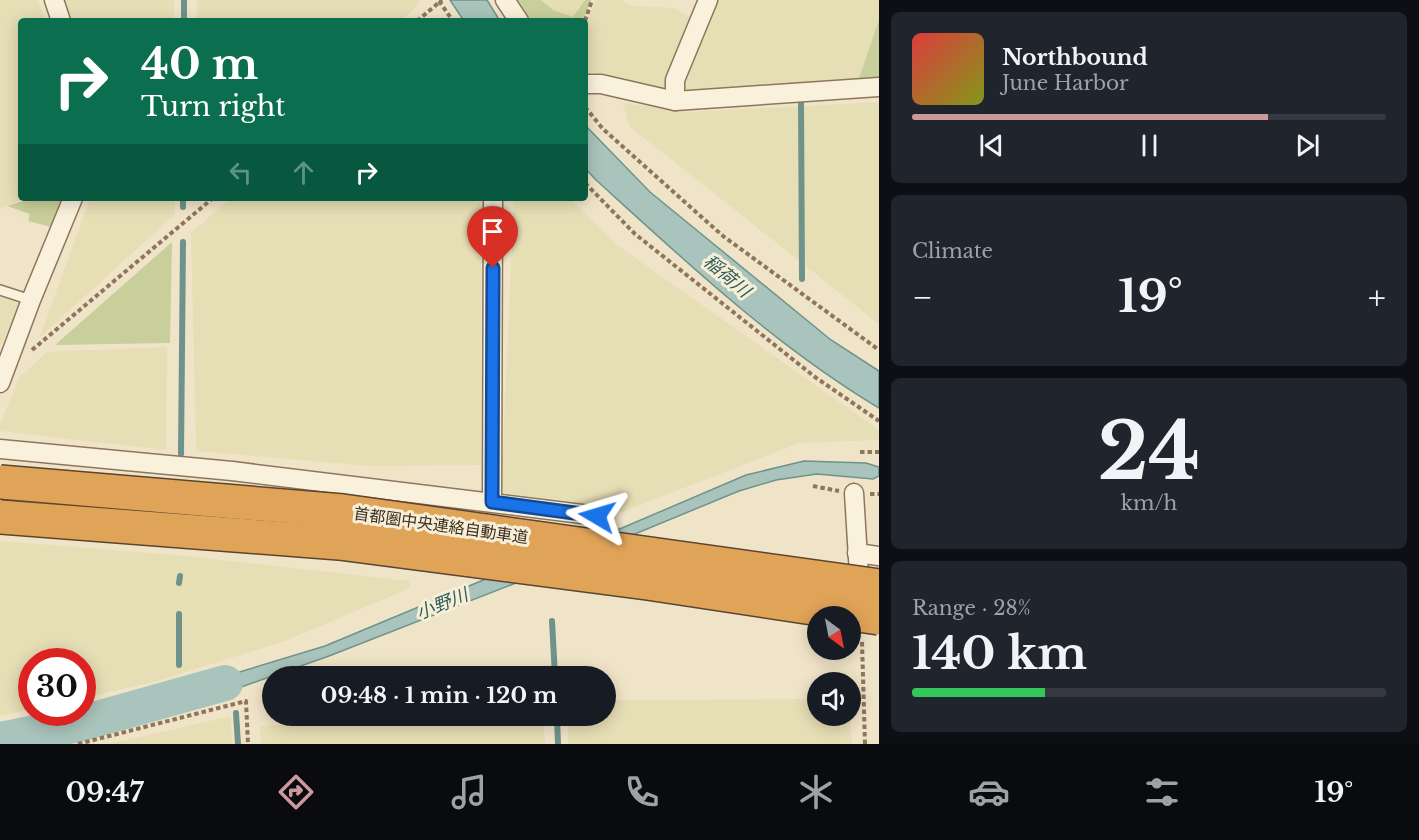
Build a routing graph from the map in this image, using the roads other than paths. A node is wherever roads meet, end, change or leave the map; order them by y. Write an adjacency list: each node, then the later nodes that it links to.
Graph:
1 (54, 0): 4 (street)
2 (505, 0): 5 (street)
3 (708, 0): 8 (street)
4 (60, 18)
5 (517, 18)
6 (588, 84): 8 (street)
7 (879, 87): 8 (street)
8 (675, 101)
9 (72, 201): 12 (street)
10 (493, 201): 17 (street)
11 (0, 290): 12 (lane)
12 (31, 300): 13 (street)
13 (2, 379)
14 (0, 449): 17 (street)
15 (0, 482): 22 (highway, 首都圏中央連絡自動車道, bridge)
16 (854, 493): 20 (street)
17 (492, 502): 18 (street)
18 (597, 516)
19 (0, 517): 22 (highway, 首都圏中央連絡自動車道, bridge)
20 (857, 553): 21 (street); 22 (street)
21 (879, 556)
22 (873, 603)

